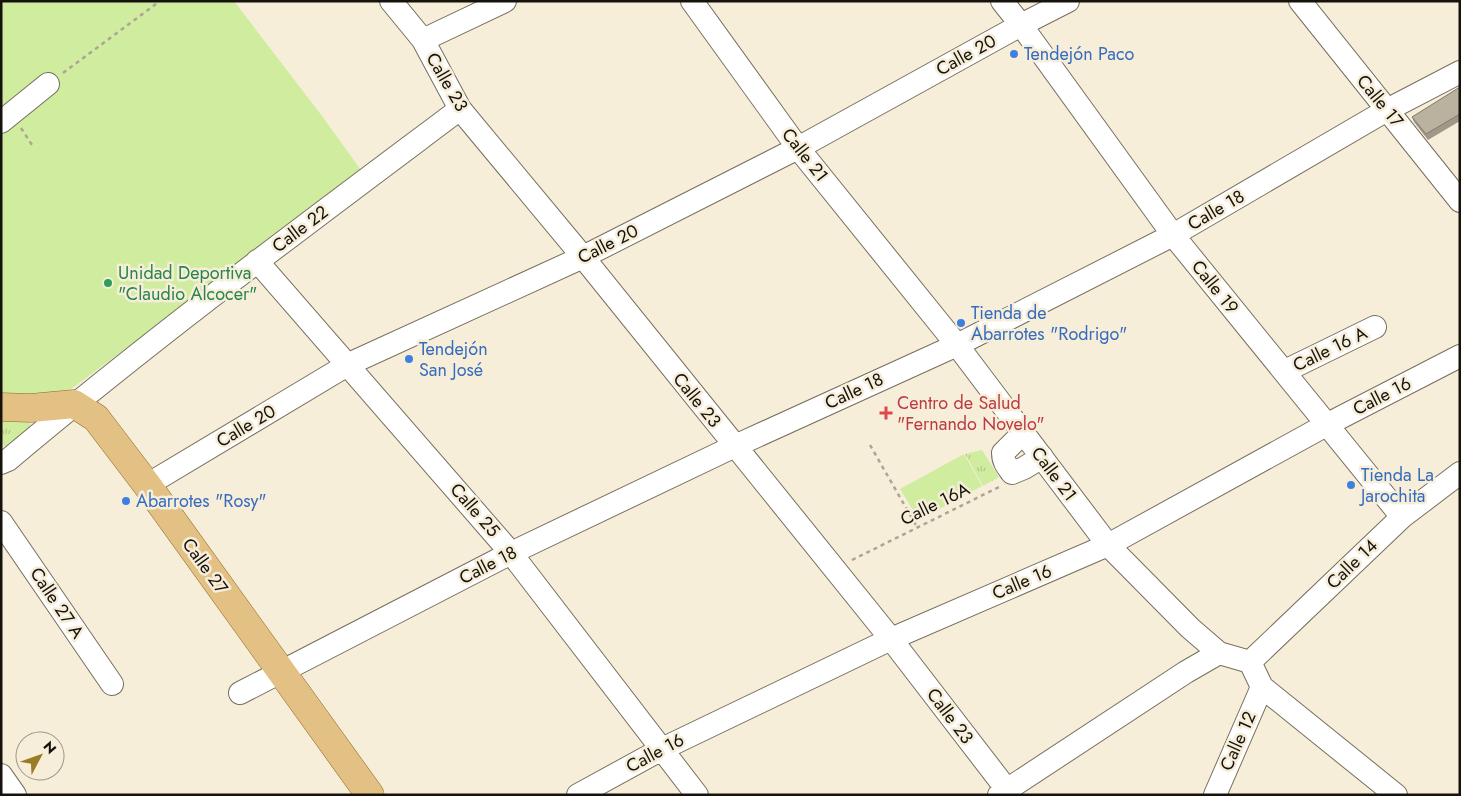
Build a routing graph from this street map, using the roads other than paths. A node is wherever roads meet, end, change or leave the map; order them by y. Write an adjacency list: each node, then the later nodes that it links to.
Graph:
1 (391, 1): 8 (street, Calle 23)
2 (505, 1): 8 (street)
3 (692, 1): 14 (street, Calle 21)
4 (1002, 1): 7 (street, Calle 19)
5 (1068, 1): 7 (street, Calle 20)
6 (1300, 1): 12 (street, Calle 17)
7 (1021, 25): 14 (street, Calle 20); 16 (street, Calle 19)
8 (423, 40): 11 (street, Calle 23)
9 (1460, 72): 12 (street, Calle 18)
10 (48, 84): 13 (street)
11 (460, 109): 17 (street, Calle 23); 18 (street, Calle 22)
12 (1387, 110): 15 (street, Calle 17); 16 (street, Calle 18)
13 (7, 118)
14 (798, 148): 17 (street, Calle 20); 20 (street, Calle 21)
15 (1460, 200)
16 (1173, 235): 20 (street, Calle 18); 23 (street, Calle 19)
17 (583, 257): 22 (street, Calle 20); 28 (street, Calle 23)
18 (257, 261): 22 (street, Calle 25); 24 (street, Calle 22)
19 (1376, 327): 23 (street, Calle 16 A)
20 (957, 344): 27 (street, Calle 21); 28 (street, Calle 18)
21 (1460, 356): 26 (street, Calle 16)
22 (349, 364): 32 (street, Calle 20); 36 (street, Calle 25)
23 (1285, 371): 26 (street, Calle 19)
24 (74, 404): 25 (main road); 30 (street, Calle 22); 32 (main road, Calle 27)
25 (1, 407)
26 (1328, 424): 33 (street, Calle 19); 35 (street, Calle 16)
27 (1023, 433): 29 (street, Calle 21); 29 (street)
28 (735, 446): 36 (street, Calle 18); 37 (street, Calle 23)
29 (1042, 457): 35 (street, Calle 21)
30 (4, 458)
31 (1460, 474): 33 (street, Calle 14)
32 (147, 485): 40 (main road, Calle 27)
33 (1402, 516): 39 (street, Calle 14)
34 (1, 522): 41 (street, Calle 27 A)
35 (1108, 545): 37 (street, Calle 16); 38 (street, Calle 21)
36 (511, 553): 40 (street, Calle 18); 44 (street, Calle 25)
37 (891, 639): 44 (street, Calle 16); 46 (street, Calle 23)
38 (1219, 653): 39 (street, Calle 21); 46 (street)
39 (1250, 662): 42 (street)
40 (282, 672): 43 (street, Calle 18); 48 (main road, Calle 27)
41 (112, 684)
42 (1262, 687): 51 (street, Calle 12); 52 (street)
43 (240, 693)
44 (662, 749): 49 (street, Calle 16); 50 (street, Calle 25)
45 (1, 775): 47 (street)
46 (1005, 793)
47 (15, 795)
48 (370, 795)
49 (578, 795)
50 (697, 795)
51 (1215, 795)
52 (1396, 795)

